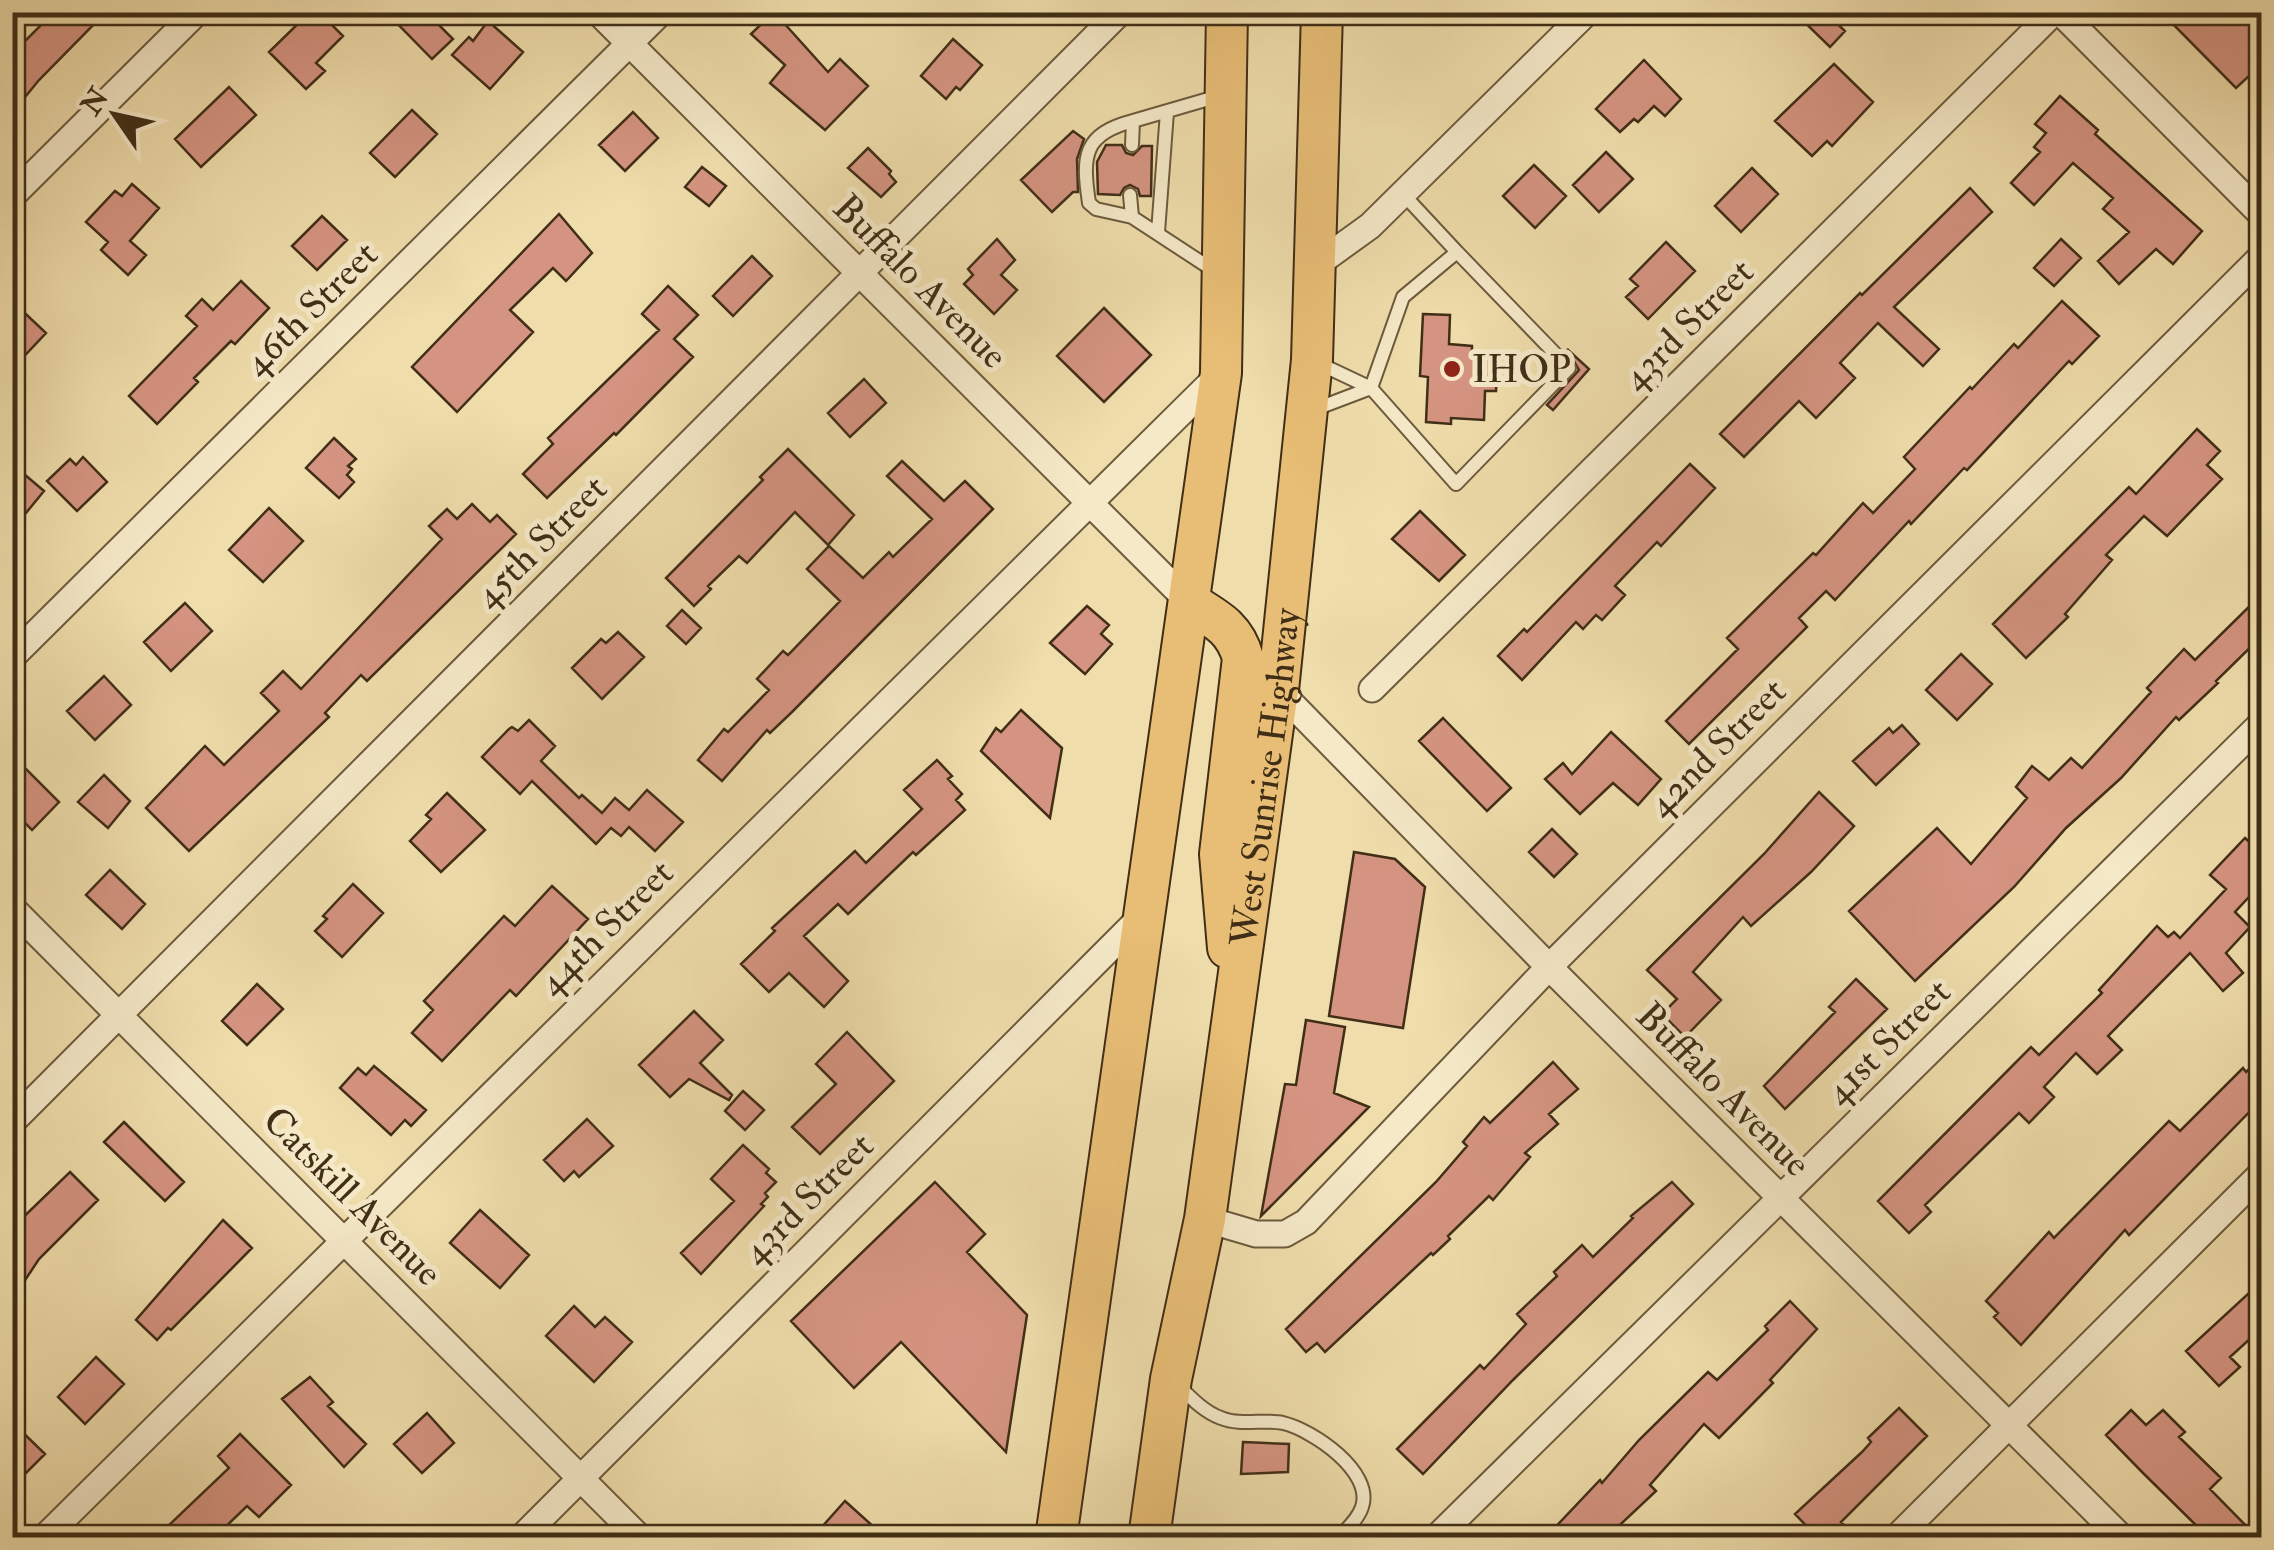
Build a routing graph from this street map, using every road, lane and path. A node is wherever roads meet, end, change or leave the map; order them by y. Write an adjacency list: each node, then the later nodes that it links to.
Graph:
1 (197, 12): 16 (street)
2 (598, 12): 9 (street, Buffalo Avenue)
3 (661, 12): 9 (street, 46th Street)
4 (1120, 12): 23 (street, 45th Street)
5 (1227, 12): 10 (highway)
6 (1322, 12): 22 (highway, West Sunrise Highway)
7 (1588, 12): 14 (street)
8 (2057, 12): 17 (street); 32 (street, 43rd Street)
9 (630, 44): 23 (street, Buffalo Avenue); 31 (street, 46th Street)
10 (1226, 94): 11 (lane); 24 (highway)
11 (1166, 112): 12 (lane); 19 (lane)
12 (1133, 121): 13 (lane); 18 (lane)
13 (1132, 146)
14 (1403, 194): 20 (lane); 22 (street)
15 (1130, 195): 18 (lane)
16 (12, 196)
17 (2262, 215)
18 (1132, 218): 19 (lane)
19 (1158, 232): 24 (lane)
20 (1457, 252): 27 (lane); 27 (lane)
21 (2262, 256): 37 (street, 42nd Street)
22 (1316, 266): 25 (highway, West Sunrise Highway)
23 (860, 274): 29 (street, Buffalo Avenue); 38 (street, 45th Street)
24 (1223, 276): 26 (highway)
25 (1312, 360): 27 (lane); 28 (highway, West Sunrise Highway)
26 (1221, 373): 29 (street, 44th Street); 30 (highway)
27 (1371, 388): 28 (lane)
28 (1306, 412): 33 (highway, West Sunrise Highway)
29 (1089, 502): 30 (street, Buffalo Avenue); 44 (street, 44th Street)
30 (1190, 602): 36 (highway); 39 (highway)
31 (12, 657)
32 (1372, 689)
33 (1278, 690): 37 (street, Buffalo Avenue); 39 (highway, West Sunrise Highway)
34 (2262, 723): 42 (street, 41st Street)
35 (12, 908): 38 (street, Catskill Avenue)
36 (1146, 911): 47 (street, 43rd Street); 48 (highway)
37 (1548, 967): 42 (street, Buffalo Avenue); 43 (street, 42nd Street)
38 (119, 1015): 40 (street, 45th Street); 44 (street, Catskill Avenue)
39 (1234, 1021): 43 (highway, West Sunrise Highway)
40 (12, 1122)
41 (2262, 1173): 46 (street)
42 (1780, 1199): 46 (street, Buffalo Avenue); 54 (street, 41st Street)
43 (1205, 1219): 45 (highway, West Sunrise Highway)
44 (343, 1240): 47 (street, Catskill Avenue); 49 (street, 44th Street)
45 (1171, 1379): 52 (highway, West Sunrise Highway); 53 (lane)
46 (2008, 1423): 55 (street); 56 (street, Buffalo Avenue)
47 (580, 1478): 50 (street, 43rd Street); 51 (street, Catskill Avenue)
48 (1060, 1526)
49 (44, 1538)
50 (521, 1538)
51 (640, 1538)
52 (1149, 1538)
53 (1338, 1538)
54 (1436, 1538)
55 (1896, 1538)
56 (2122, 1538)

